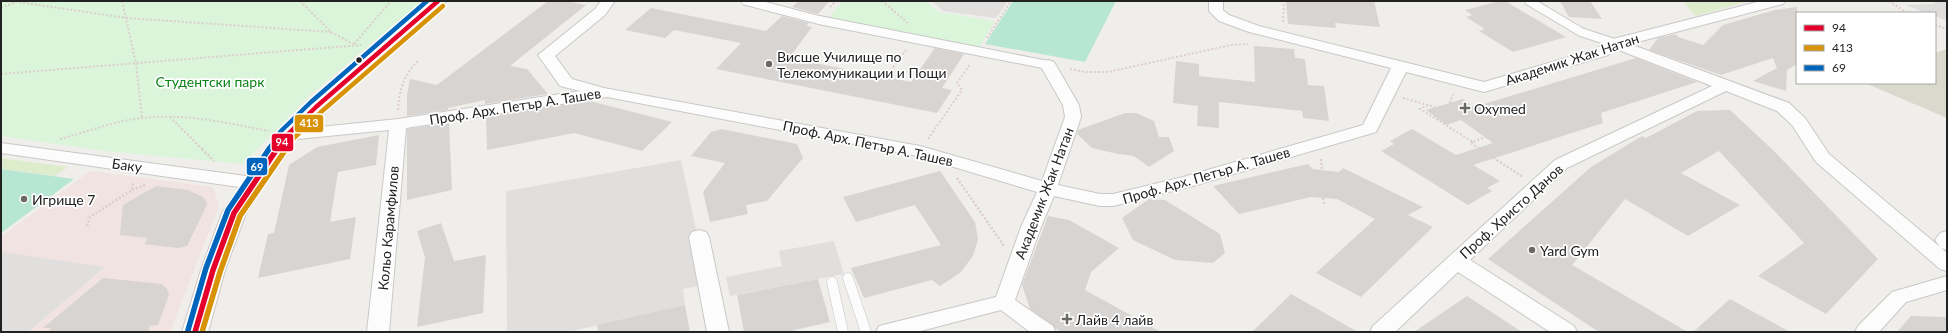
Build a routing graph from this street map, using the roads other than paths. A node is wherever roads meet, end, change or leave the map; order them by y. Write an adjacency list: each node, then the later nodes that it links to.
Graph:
1 (438, 1): 13 (street)
2 (608, 1): 11 (street)
3 (746, 1): 8 (lane)
4 (1216, 1): 9 (street, Академик Жак Натан)
5 (1529, 1): 7 (lane)
6 (1778, 1): 7 (street, Академик Жак Натан)
7 (1614, 43): 9 (street, Академик Жак Натан); 10 (street)
8 (1048, 65): 16 (street, Академик Жак Натан)
9 (1402, 65): 16 (street, Проф. Арх. Петър А. Ташев)
10 (1724, 86): 20 (street, Проф. Христо Данов); 21 (street)
11 (607, 92): 12 (street, Проф. Арх. Петър А. Ташев); 16 (street, Проф. Арх. Петър А. Ташев)
12 (398, 124): 13 (street, Проф. Арх. Петър А. Ташев); 27 (street, Кольо Карамфилов)
13 (287, 135): 15 (street)
14 (1, 148): 15 (street, Баку)
15 (252, 183): 26 (street)
16 (1048, 189): 25 (street, Академик Жак Натан)
17 (699, 237): 28 (street)
18 (1947, 238): 19 (street)
19 (1947, 243)
20 (1456, 261): 33 (street, Проф. Христо Данов); 34 (street)
21 (1947, 264)
22 (848, 278): 30 (lane)
23 (832, 282): 29 (lane)
24 (1947, 283): 35 (street)
25 (1004, 302): 31 (street); 32 (street)
26 (195, 332)
27 (378, 332)
28 (718, 332)
29 (843, 332)
30 (866, 332)
31 (887, 332)
32 (1046, 332)
33 (1381, 332)
34 (1566, 332)
35 (1866, 332)

